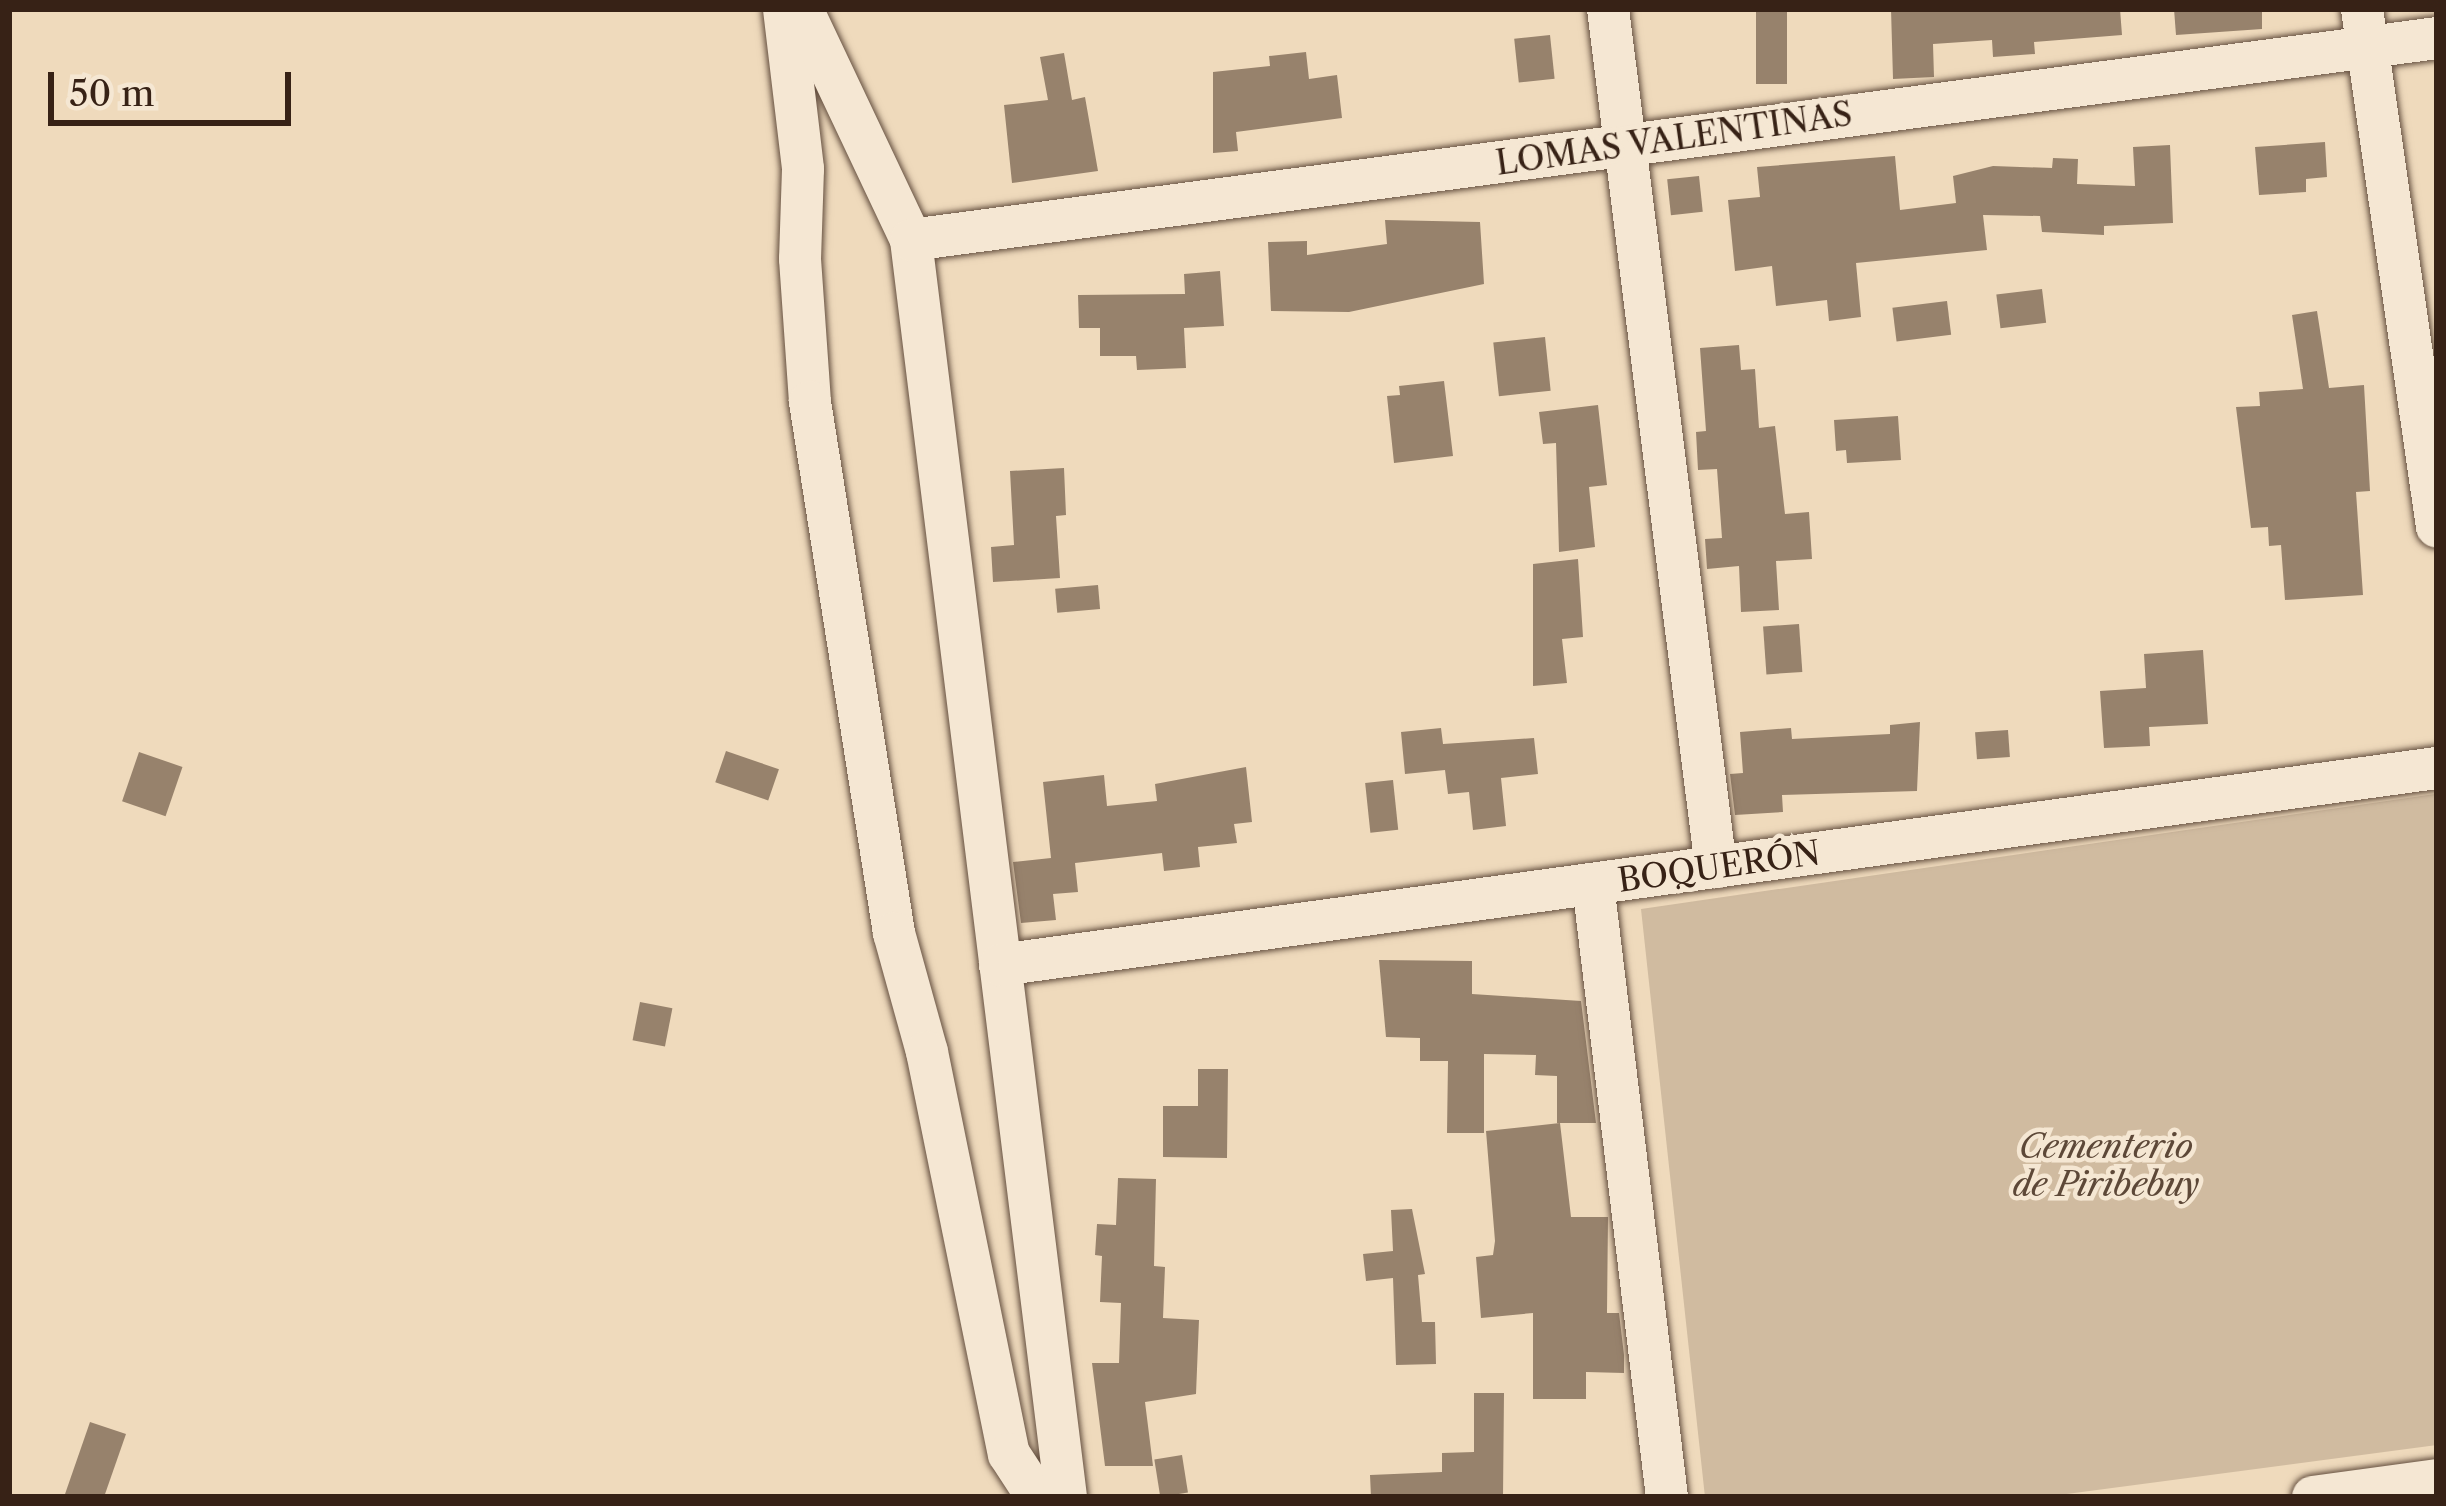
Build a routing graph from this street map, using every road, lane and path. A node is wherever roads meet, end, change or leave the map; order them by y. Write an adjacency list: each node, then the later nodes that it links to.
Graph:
1 (784, 9): 14 (street)
2 (802, 9): 7 (street)
3 (1608, 9): 6 (street)
4 (2365, 28): 5 (street, LOMAS VALENTINAS); 6 (street, LOMAS VALENTINAS); 8 (street)
5 (2437, 38)
6 (1624, 146): 7 (street, LOMAS VALENTINAS); 10 (street)
7 (911, 240): 12 (street)
8 (2437, 527)
9 (2437, 768): 10 (street, BOQUERÓN)
10 (1716, 867): 11 (street, BOQUERÓN)
11 (1593, 884): 12 (street, BOQUERÓN); 16 (street)
12 (1000, 965): 15 (street)
13 (2437, 1480): 17 (street)
14 (1037, 1497)
15 (1066, 1497)
16 (1667, 1497)
17 (2313, 1497)

